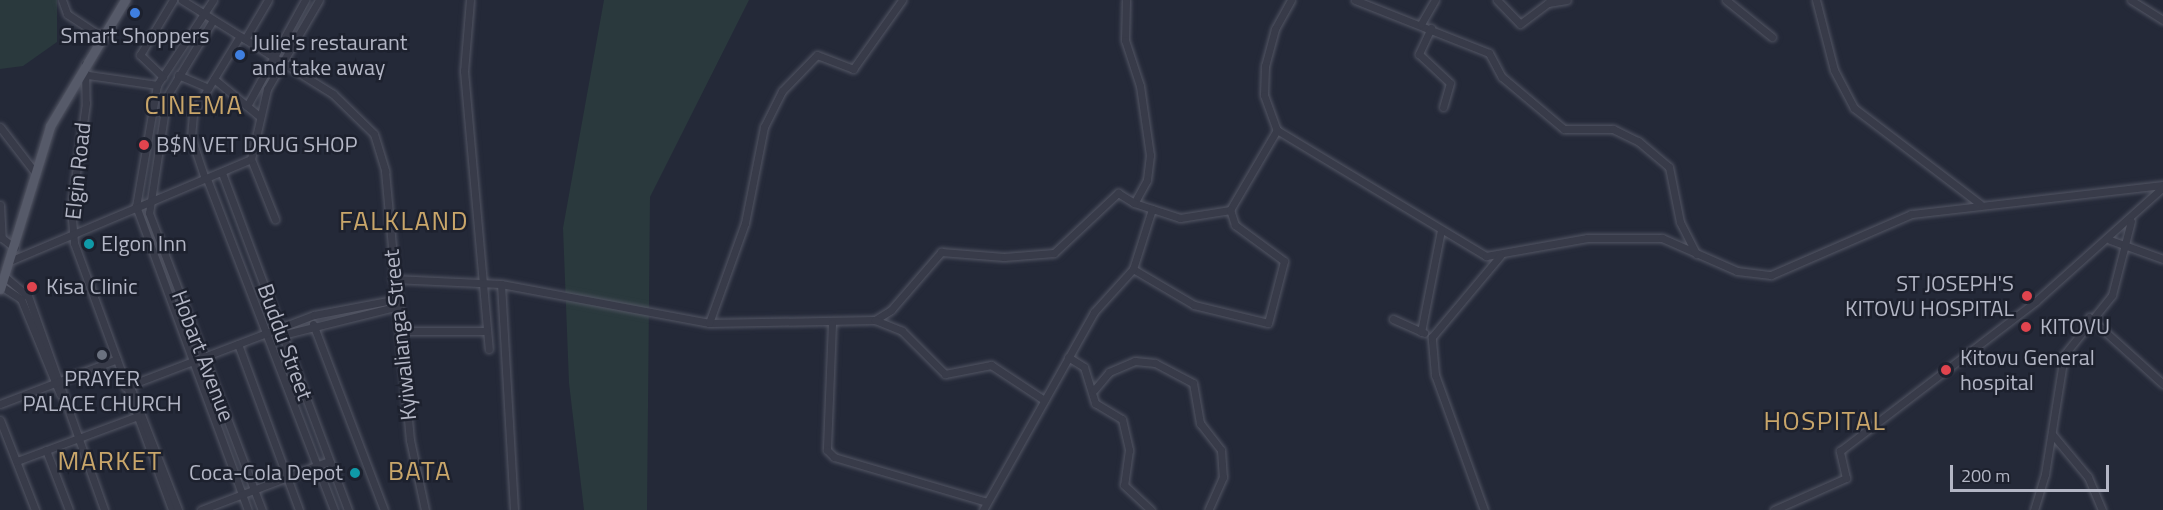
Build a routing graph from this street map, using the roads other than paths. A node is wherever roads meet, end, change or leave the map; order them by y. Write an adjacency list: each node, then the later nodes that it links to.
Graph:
1 (62, 0): 25 (street)
2 (125, 0): 25 (main road)
3 (172, 0): 33 (street)
4 (182, 0): 20 (street, Kyiwalianga Street)
5 (213, 0): 20 (street)
6 (268, 0): 26 (street)
7 (305, 0): 28 (street)
8 (319, 0): 29 (street)
9 (470, 0): 69 (street)
10 (902, 0): 76 (street)
11 (1126, 0): 49 (street)
12 (1291, 0): 42 (street)
13 (1355, 0): 23 (street)
14 (1435, 0): 23 (street)
15 (1497, 0): 16 (street)
16 (1567, 0)
17 (1726, 0): 27 (street)
18 (1816, 0): 50 (street)
19 (2130, 0): 22 (street)
20 (204, 14): 21 (street, Kyiwalianga Street); 33 (street)
21 (213, 20): 26 (street, Kyiwalianga Street); 32 (street)
22 (2163, 20)
23 (1421, 24): 24 (street)
24 (1431, 28): 39 (street); 62 (street)
25 (102, 37): 30 (main road)
26 (243, 37): 28 (street, Kyiwalianga Street); 34 (street)
27 (1772, 37)
28 (271, 55): 29 (street, Kyiwalianga Street); 38 (street)
29 (281, 61): 40 (street); 68 (street, Kyiwalianga Street)
30 (86, 64): 31 (street, Elgin Road); 44 (main road)
31 (88, 75): 36 (street); 58 (street, Elgin Road)
32 (178, 75): 35 (street); 37 (street)
33 (163, 77): 36 (street)
34 (214, 79): 35 (street); 38 (street)
35 (208, 88): 46 (street)
36 (156, 89): 37 (street); 52 (street)
37 (166, 96): 48 (street)
38 (247, 106): 40 (street)
39 (1443, 107)
40 (260, 116): 43 (street)
41 (0, 127): 44 (street)
42 (1277, 130): 54 (street); 57 (street)
43 (251, 159): 45 (street); 55 (street)
44 (34, 171): 61 (main road)
45 (222, 173): 46 (street); 79 (street, Buddu Street)
46 (206, 179): 48 (street); 81 (street)
47 (2163, 186): 50 (street); 56 (street)
48 (148, 202): 52 (street); 87 (street, Hobart Avenue)
49 (1134, 203): 53 (street); 75 (street)
50 (1980, 204): 62 (street)
51 (0, 205): 61 (street)
52 (136, 206): 58 (street); 90 (street, Hobart Avenue)
53 (1152, 209): 54 (street); 66 (street)
54 (1230, 210): 66 (street)
55 (274, 219)
56 (2131, 219): 59 (street); 60 (street)
57 (1441, 230): 63 (street); 83 (street)
58 (72, 233): 65 (street); 89 (street, Elgin Road)
59 (2110, 240): 60 (street); 128 (street)
60 (2125, 246): 64 (street); 73 (street)
61 (15, 249): 65 (main road)
62 (1696, 254): 63 (street)
63 (1500, 256): 84 (street)
64 (2163, 259)
65 (12, 260): 67 (main road)
66 (1133, 269): 88 (street)
67 (5, 277): 71 (main road); 91 (street)
68 (393, 279): 69 (street); 72 (street, Kyiwalianga Street)
69 (481, 282): 70 (street); 80 (street)
70 (501, 284): 76 (street); 123 (street)
71 (1, 288): 91 (street)
72 (399, 302): 78 (street); 79 (street); 82 (street, Kyiwalianga Street)
73 (2089, 317): 92 (street); 99 (street)
74 (1393, 319): 83 (street)
75 (875, 320): 77 (street); 95 (street)
76 (709, 323): 77 (street)
77 (832, 323): 109 (street)
78 (313, 324): 79 (street); 121 (street)
79 (281, 331): 81 (street); 104 (street, Buddu Street)
80 (486, 331): 82 (street); 86 (street)
81 (267, 332): 85 (street); 105 (street)
82 (401, 332): 122 (street, Kyiwalianga Street)
83 (1421, 332): 84 (street)
84 (1432, 337): 127 (street)
85 (238, 344): 87 (street); 106 (street)
86 (489, 350)
87 (203, 357): 90 (street); 107 (street, Hobart Avenue)
88 (1068, 357): 94 (street); 95 (street)
89 (117, 359): 91 (street); 93 (street, Elgin Road)
90 (193, 360): 93 (street); 108 (street, Hobart Avenue)
91 (55, 383): 96 (street); 100 (street)
92 (2163, 384)
93 (128, 386): 97 (street, Elgin Road); 114 (street, Elgin Road)
94 (1094, 390): 125 (street); 126 (street)
95 (1044, 400): 109 (street)
96 (0, 404)
97 (138, 416): 100 (street); 113 (street, Elgin Road)
98 (0, 420): 101 (street)
99 (2052, 434): 129 (street); 130 (street)
100 (78, 439): 102 (street); 112 (street)
101 (4, 440): 103 (street)
102 (46, 450): 103 (street); 111 (street)
103 (17, 461): 110 (street)
104 (329, 461): 105 (street); 120 (street, Buddu Street)
105 (316, 466): 106 (street); 119 (street)
106 (287, 477): 107 (street); 118 (street)
107 (254, 489): 108 (street); 117 (street, Hobart Avenue)
108 (242, 494): 115 (street); 116 (street, Hobart Avenue)
109 (987, 502): 124 (street)
110 (34, 510)
111 (69, 510)
112 (104, 510)
113 (172, 510)
114 (178, 510)
115 (201, 510)
116 (248, 510)
117 (262, 510)
118 (299, 510)
119 (334, 510)
120 (348, 510)
121 (384, 510)
122 (425, 510)
123 (514, 510)
124 (983, 510)
125 (1151, 510)
126 (1208, 510)
127 (1484, 510)
128 (1774, 510)
129 (2034, 510)
130 (2102, 510)

